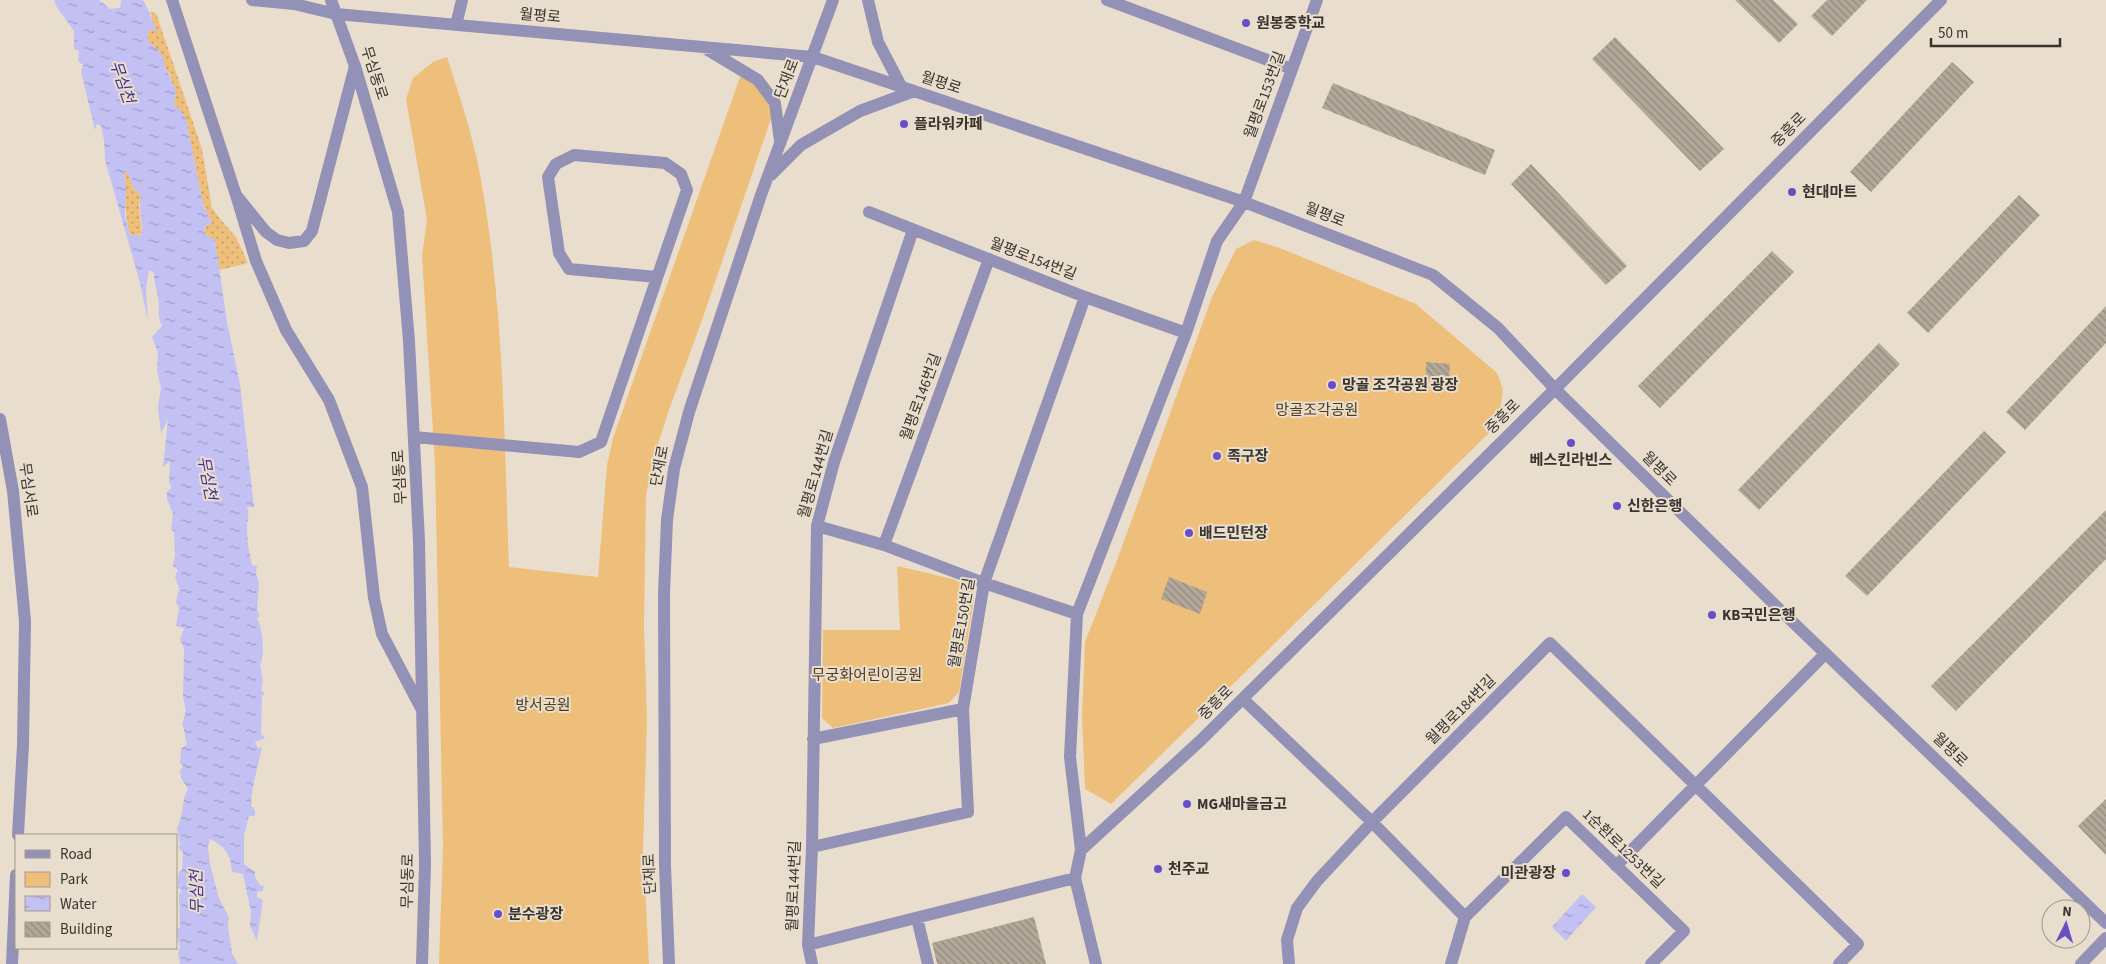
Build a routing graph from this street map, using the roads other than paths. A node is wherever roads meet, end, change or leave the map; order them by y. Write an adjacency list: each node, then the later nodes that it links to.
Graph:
1 (172, 0): 20 (street)
2 (252, 0): 10 (street, 월평로)
3 (331, 0): 10 (street, 무심동로)
4 (462, 0): 11 (street)
5 (833, 0): 13 (street, 단재로)
6 (868, 0): 16 (street)
7 (1107, 0): 15 (street)
8 (1317, 0): 15 (street, 월평로153번길)
9 (1941, 0): 28 (street, 중흥로)
10 (336, 14): 11 (street, 월평로); 14 (street, 무심동로)
11 (456, 25): 12 (street, 월평로)
12 (704, 47): 13 (street, 월평로); 18 (street)
13 (813, 57): 16 (street, 월평로); 18 (street, 단재로)
14 (355, 66): 20 (street); 30 (street, 무심동로)
15 (1292, 69): 21 (street, 월평로153번길)
16 (901, 86): 17 (street, 월평로)
17 (914, 91): 19 (street); 21 (street, 월평로)
18 (780, 144): 19 (street, 단재로)
19 (768, 178): 55 (street, 단재로)
20 (236, 195): 38 (street)
21 (1244, 202): 27 (street, 월평로153번길); 28 (street, 월평로)
22 (869, 212): 23 (street, 월평로154번길)
23 (913, 230): 24 (street, 월평로154번길); 31 (street, 월평로144번길)
24 (989, 259): 26 (street, 월평로154번길); 32 (street, 월평로146번길)
25 (657, 277): 25 (street); 30 (street)
26 (1085, 297): 27 (street, 월평로154번길); 33 (street, 월평로150번길)
27 (1186, 333): 34 (street, 월평로153번길)
28 (1555, 389): 35 (street, 월평로); 36 (street, 중흥로)
29 (0, 419): 42 (street, 무심서로)
30 (414, 437): 38 (street, 무심동로)
31 (817, 526): 32 (street); 39 (street, 월평로144번길)
32 (884, 545): 33 (street)
33 (984, 584): 34 (street); 37 (street, 월평로150번길)
34 (1077, 614): 44 (street, 월평로153번길)
35 (1825, 654): 40 (street); 50 (street, 월평로)
36 (1243, 699): 41 (street); 44 (street, 중흥로)
37 (963, 709): 39 (street); 43 (street, 월평로150번길)
38 (423, 712): 54 (street, 무심동로)
39 (813, 739): 43 (street, 월평로144번길)
40 (1695, 785): 41 (street, 월평로184번길); 45 (street); 62 (street, 월평로184번길)
41 (1372, 822): 48 (street); 59 (street, 월평로184번길)
42 (18, 834)
43 (812, 847): 52 (street, 월평로144번길)
44 (1081, 850): 46 (street, 월평로153번길)
45 (1616, 866): 48 (street, 1순환로1253번길); 61 (street, 1순환로1253번길)
46 (1075, 878): 49 (street); 58 (street)
47 (15, 897): 53 (street)
48 (1465, 917): 60 (street, 1순환로1253번길)
49 (917, 918): 52 (street); 57 (street)
50 (2106, 923)
51 (2106, 938): 63 (street)
52 (808, 945): 56 (street, 월평로144번길)
53 (12, 964)
54 (422, 964)
55 (670, 964)
56 (812, 964)
57 (928, 964)
58 (1096, 964)
59 (1289, 964)
60 (1451, 964)
61 (1651, 964)
62 (1839, 964)
63 (2081, 964)

